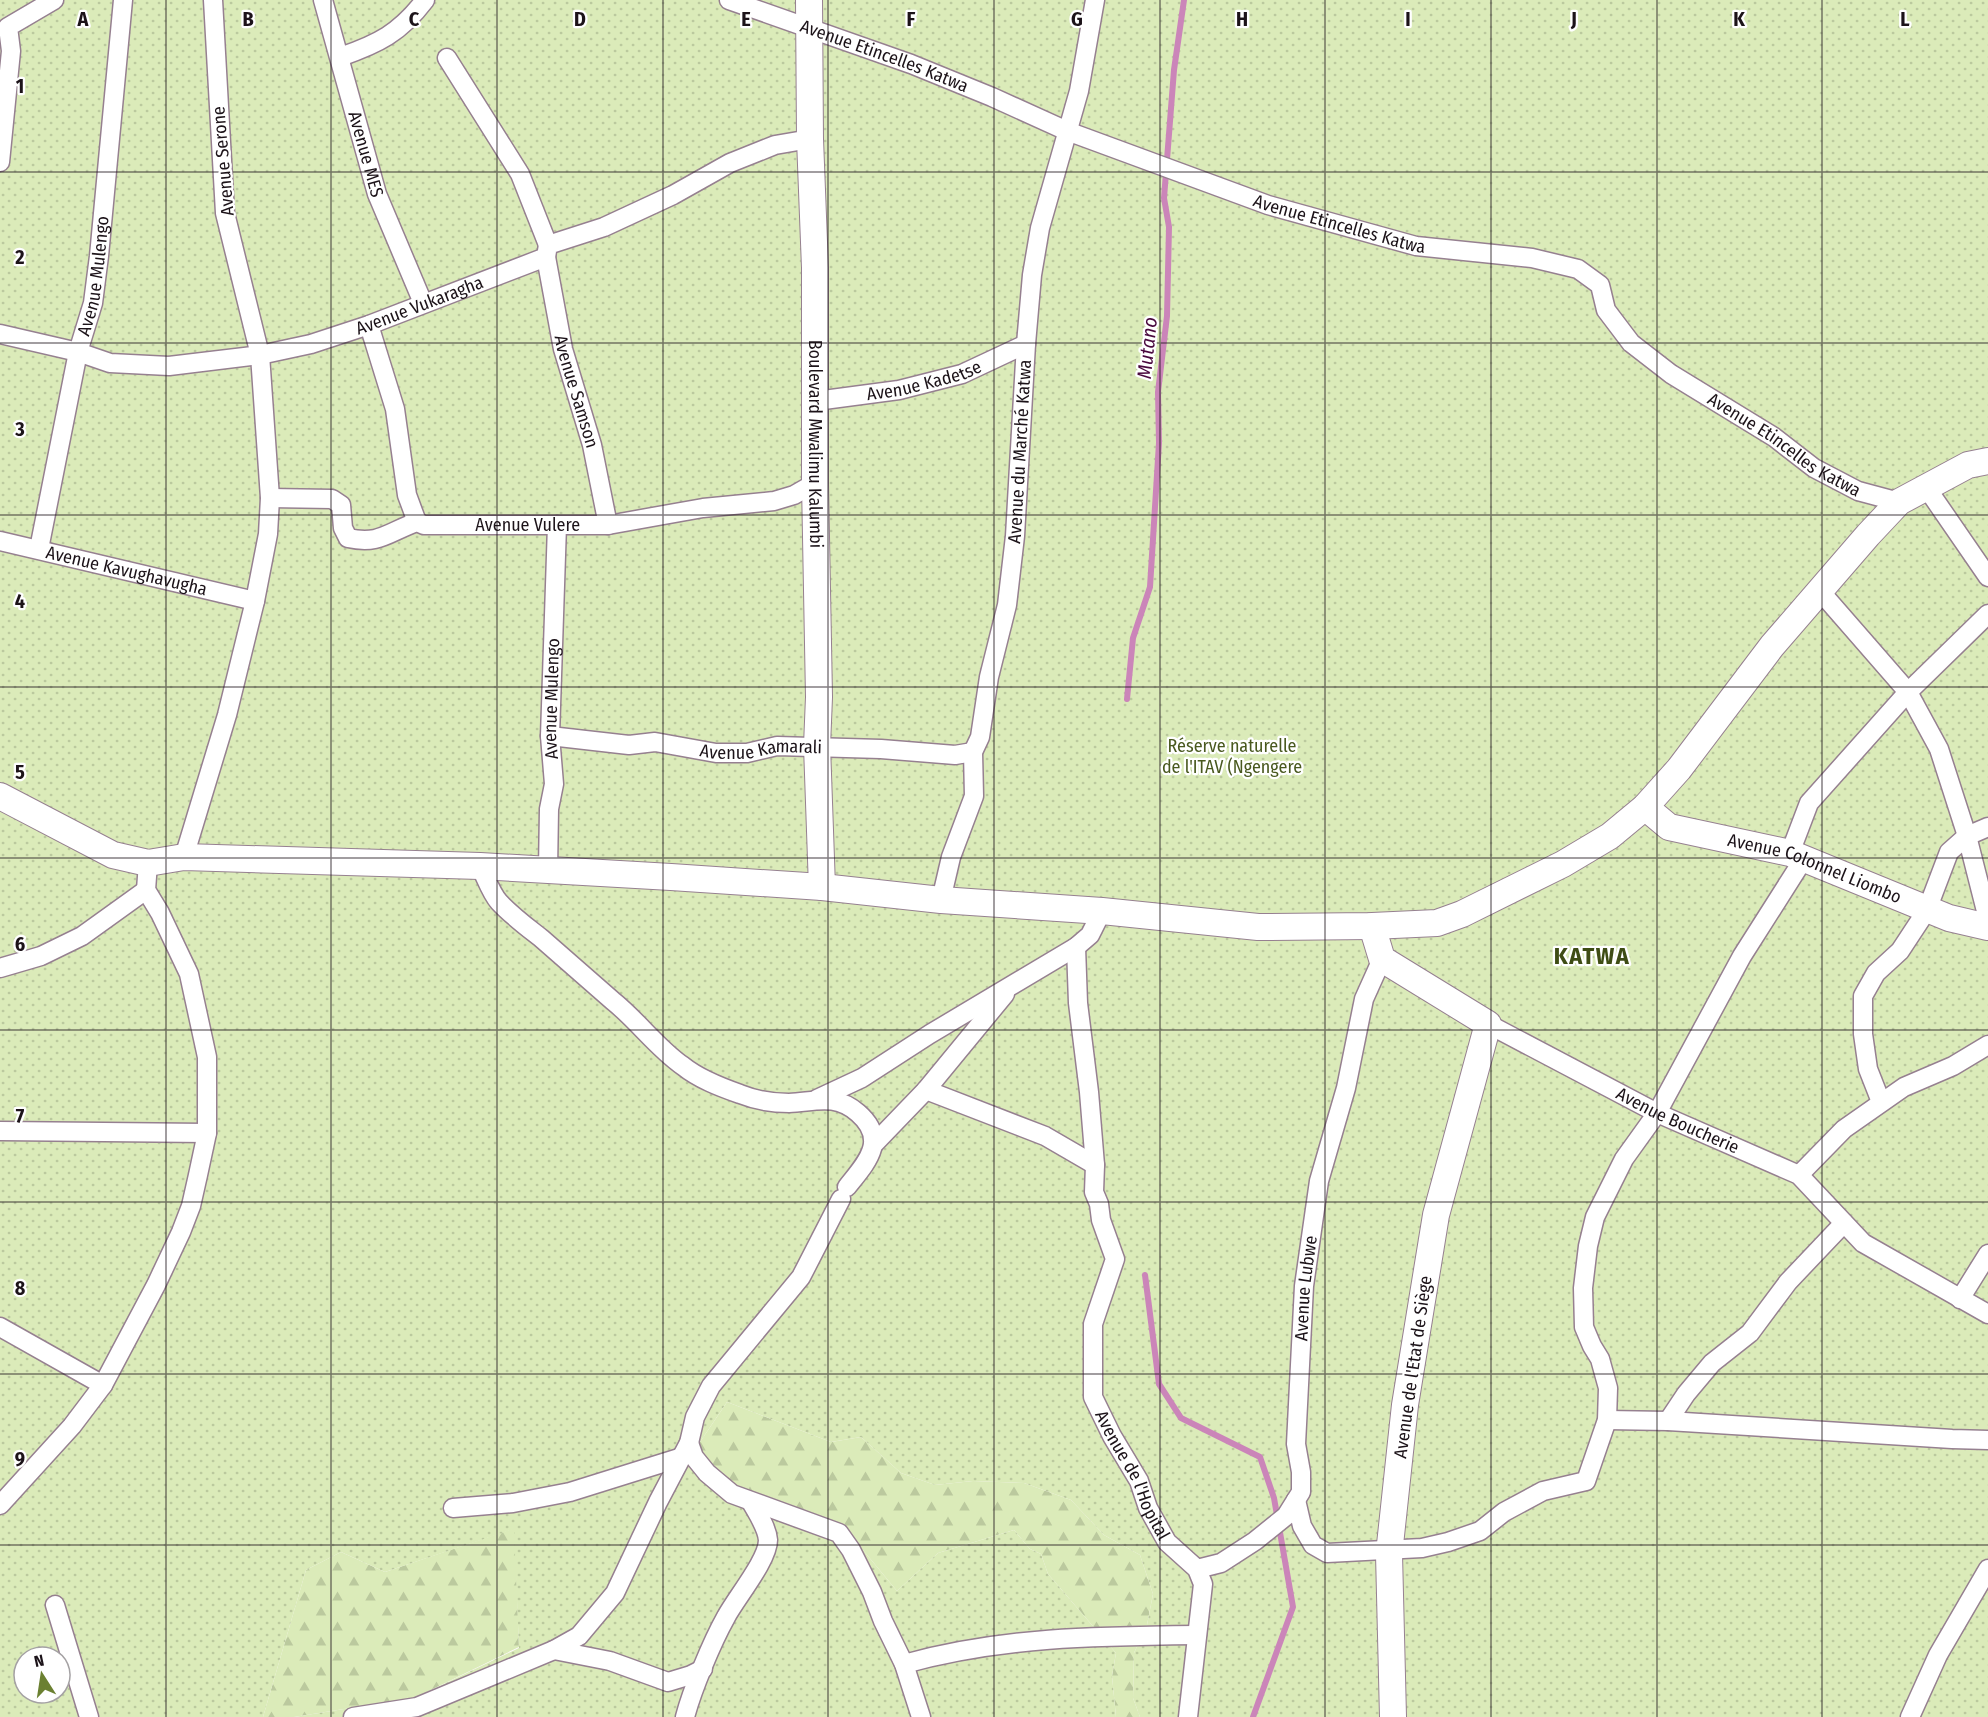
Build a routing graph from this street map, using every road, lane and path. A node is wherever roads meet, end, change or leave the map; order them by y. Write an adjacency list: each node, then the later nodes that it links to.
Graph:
1 (54, 0): 14 (street)
2 (123, 0): 20 (street, Avenue Mulengo)
3 (213, 0): 21 (street, Avenue Serone)
4 (323, 0): 10 (street, Avenue MES)
5 (424, 0): 10 (street)
6 (729, 0): 9 (street, Avenue Etincelles Katwa)
7 (809, 0): 9 (main road, Boulevard Mwalimu Kalumbi)
8 (1095, 0): 12 (street, Avenue du Marché Katwa)
9 (810, 28): 12 (street, Avenue Etincelles Katwa); 13 (main road, Boulevard Mwalimu Kalumbi)
10 (340, 57): 16 (street, Avenue MES)
11 (447, 58): 15 (street, Avenue Samson)
12 (1067, 131): 19 (street, Avenue du Marché Katwa); 27 (street, Avenue Etincelles Katwa)
13 (810, 140): 15 (street, Avenue Vukaragha); 22 (main road, Boulevard Mwalimu Kalumbi)
14 (0, 162)
15 (547, 251): 16 (street, Avenue Vukaragha); 30 (street, Avenue Samson)
16 (423, 303): 17 (street, Avenue Vukaragha)
17 (369, 325): 21 (street, Avenue Vukaragha); 28 (street)
18 (0, 334): 20 (street, Avenue Vukaragha)
19 (1026, 344): 22 (street, Avenue Kadetse); 40 (street, Avenue du Marché Katwa)
20 (78, 352): 21 (street, Avenue Vukaragha); 32 (street, Avenue Mulengo)
21 (260, 355): 26 (street, Avenue Serone)
22 (816, 401): 24 (main road, Boulevard Mwalimu Kalumbi)
23 (1988, 460): 25 (main road)
24 (815, 483): 30 (street, Avenue Vulere); 39 (main road, Boulevard Mwalimu Kalumbi)
25 (1926, 487): 27 (main road); 33 (street)
26 (270, 498): 28 (street, Avenue Vulere); 35 (street, Avenue Serone)
27 (1899, 502): 34 (main road)
28 (417, 522): 29 (street, Avenue Vulere)
29 (556, 525): 30 (street, Avenue Vulere); 38 (street, Avenue Mulengo)
30 (608, 525)
31 (0, 541): 32 (street, Avenue Kavughavugha)
32 (39, 549): 35 (street, Avenue Kavughavugha)
33 (1988, 577)
34 (1820, 591): 37 (street); 42 (main road)
35 (255, 601): 46 (street, Avenue Serone)
36 (1988, 614): 37 (street)
37 (1908, 692): 44 (street); 45 (street)
38 (550, 736): 39 (street, Avenue Kamarali); 49 (street, Avenue Mulengo)
39 (817, 746): 40 (street, Avenue Kamarali); 50 (main road, Boulevard Mwalimu Kalumbi)
40 (973, 752): 52 (street, Avenue du Marché Katwa)
41 (0, 796): 47 (main road)
42 (1645, 807): 45 (main road, Avenue Colonnel Liombo); 56 (main road)
43 (1988, 827): 44 (street)
44 (1967, 836): 53 (street); 55 (street)
45 (1797, 856): 53 (main road, Avenue Colonnel Liombo); 67 (street)
46 (184, 857): 47 (main road); 48 (main road)
47 (148, 862): 51 (street)
48 (480, 866): 49 (main road); 65 (street)
49 (548, 870): 50 (main road)
50 (822, 887): 52 (main road)
51 (146, 890): 60 (street); 69 (street)
52 (941, 900): 54 (main road)
53 (1927, 910): 57 (main road, Avenue Colonnel Liombo); 66 (street)
54 (1102, 911): 56 (main road); 58 (street)
55 (1988, 919)
56 (1372, 926): 59 (main road)
57 (1988, 927)
58 (1076, 947): 61 (street); 71 (street, Avenue de l'Hopital)
59 (1382, 959): 62 (main road, Avenue Boucherie); 83 (street, Avenue Lubwe)
60 (0, 968)
61 (1014, 984): 64 (street); 65 (street)
62 (1488, 1024): 67 (street, Avenue Boucherie); 87 (main road, Avenue de l'Etat de Siège)
63 (1988, 1045): 66 (street)
64 (926, 1090): 70 (street); 71 (street)
65 (817, 1099): 70 (street)
66 (1881, 1102): 72 (street)
67 (1657, 1113): 72 (street, Avenue Boucherie); 79 (street)
68 (0, 1131): 69 (street)
69 (207, 1133): 78 (street)
70 (874, 1144): 82 (street)
71 (1095, 1165): 88 (street, Avenue de l'Hopital)
72 (1799, 1175): 73 (street, Avenue Boucherie)
73 (1844, 1223): 75 (street, Avenue Boucherie); 80 (street)
74 (1988, 1254): 75 (street)
75 (1960, 1299): 76 (street, Avenue Boucherie)
76 (1988, 1314)
77 (0, 1327): 78 (street)
78 (103, 1385): 85 (street)
79 (1607, 1420): 80 (street); 87 (street, Avenue Lubwe)
80 (1668, 1420): 81 (street)
81 (1988, 1440)
82 (685, 1450): 84 (street); 86 (street); 92 (street)
83 (1296, 1500): 87 (street, Avenue Lubwe); 88 (street)
84 (751, 1502): 93 (street); 94 (street)
85 (0, 1505)
86 (453, 1508)
87 (1389, 1549): 101 (main road, Avenue de l'Etat de Siège)
88 (1197, 1569): 91 (street)
89 (1988, 1569): 102 (street)
90 (55, 1605): 97 (street)
91 (1197, 1635): 93 (street); 100 (street)
92 (554, 1650): 95 (street); 98 (street)
93 (904, 1664): 99 (street)
94 (703, 1669): 95 (street); 96 (street)
95 (668, 1682): 96 (street)
96 (686, 1715)
97 (89, 1717)
98 (353, 1717)
99 (921, 1717)
100 (1188, 1717)
101 (1393, 1717)
102 (1910, 1717)

